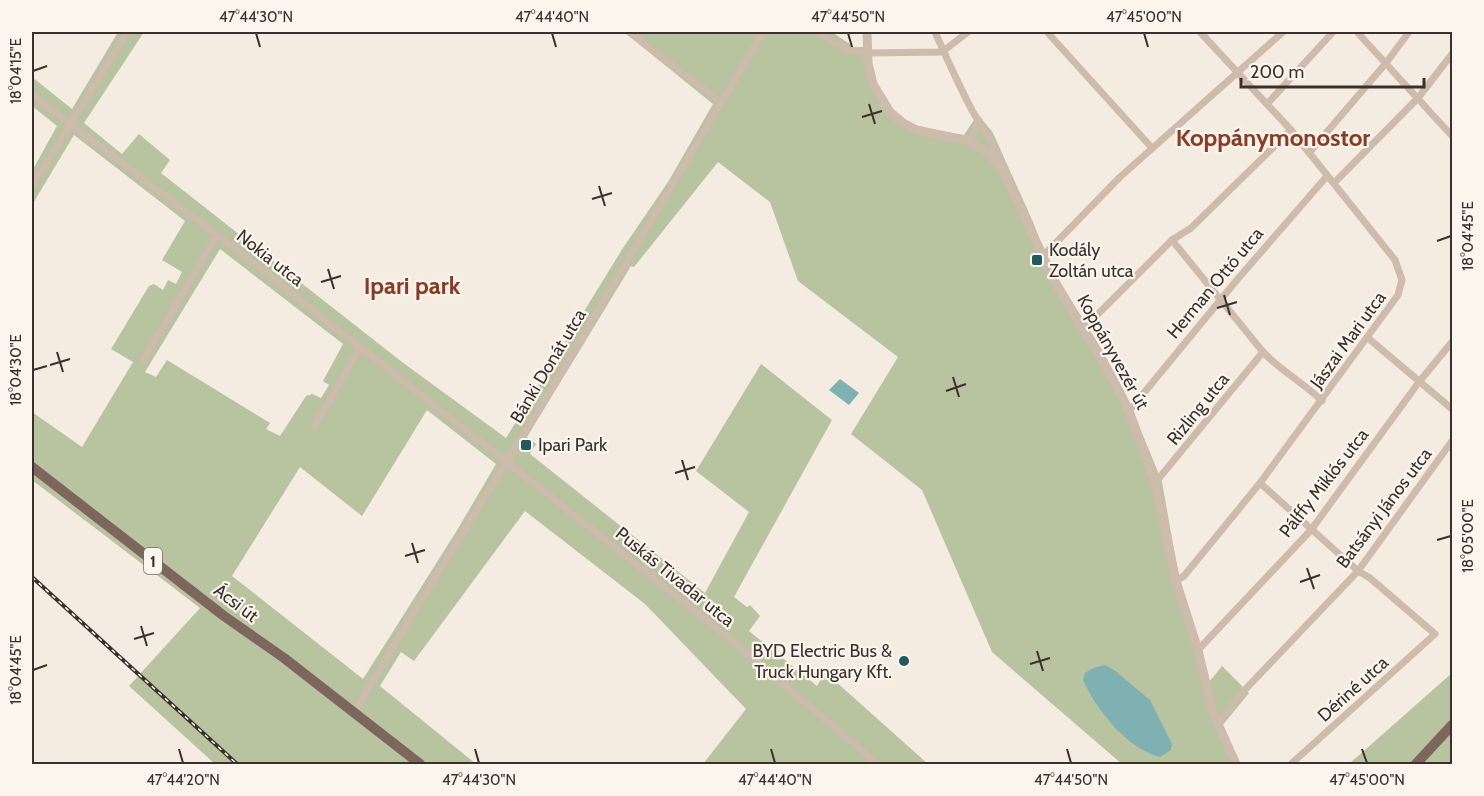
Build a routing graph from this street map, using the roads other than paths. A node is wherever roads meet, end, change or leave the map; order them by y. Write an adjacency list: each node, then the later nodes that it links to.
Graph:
1 (127, 32): 24 (street)
2 (629, 32): 21 (street)
3 (763, 32): 21 (street, Bánki Donát utca)
4 (817, 32): 15 (street)
5 (867, 32): 15 (street, Koppányvezér út)
6 (935, 32): 14 (street)
7 (968, 32): 14 (street)
8 (1047, 32): 28 (street)
9 (1200, 32): 18 (street, Jászai Mari utca)
10 (1283, 32): 18 (street)
11 (1333, 32): 22 (street)
12 (1356, 32): 17 (street)
13 (1409, 32): 17 (street)
14 (942, 52): 15 (street); 23 (street)
15 (867, 53): 27 (street, Koppányvezér út)
16 (1452, 54): 20 (street)
17 (1386, 63): 20 (street); 29 (street)
18 (1237, 72): 22 (street, Jászai Mari utca); 28 (street)
19 (32, 95): 24 (street, Nokia utca)
20 (1418, 98): 26 (street); 32 (street)
21 (721, 102): 50 (street, Bánki Donát utca)
22 (1267, 104): 25 (street, Jászai Mari utca)
23 (979, 123): 27 (street); 30 (street)
24 (70, 125): 33 (street); 34 (street, Nokia utca)
25 (1291, 130): 29 (street, Jászai Mari utca); 35 (street)
26 (1452, 136)
27 (969, 141): 30 (street, Koppányvezér út)
28 (1152, 148): 36 (street)
29 (1310, 153): 31 (street, Jászai Mari utca)
30 (1002, 169): 36 (street, Koppányvezér út)
31 (1327, 176): 32 (street, Jászai Mari utca); 37 (street, Herman Ottó utca)
32 (1334, 183): 39 (street, Jászai Mari utca)
33 (32, 187)
34 (217, 236): 41 (street, Nokia utca); 43 (street)
35 (1172, 240): 37 (street); 38 (street)
36 (1043, 256): 38 (street, Koppányvezér út)
37 (1221, 301): 42 (street); 47 (street, Herman Ottó utca)
38 (1084, 328): 47 (street, Koppányvezér út)
39 (1368, 338): 44 (street); 45 (street, Jászai Mari utca)
40 (1452, 342): 44 (street, Pálffy Miklós utca)
41 (360, 348): 48 (street); 50 (street, Nokia utca)
42 (1263, 352): 45 (street); 52 (street, Rizling utca)
43 (143, 361)
44 (1419, 382): 46 (street); 54 (street, Pálffy Miklós utca)
45 (1322, 401): 53 (street, Jászai Mari utca)
46 (1452, 409)
47 (1129, 411): 52 (street, Koppányvezér út)
48 (315, 426)
49 (1452, 441): 55 (street, Batsányi János utca)
50 (506, 463): 58 (street, Bánki Donát utca); 62 (street, Puskás Tivadar utca)
51 (32, 467): 58 (main road, Ácsi út / 1)
52 (1155, 483): 56 (street, Koppányvezér út)
53 (1260, 483): 54 (street); 56 (street, Jászai Mari utca)
54 (1311, 530): 55 (street); 57 (street, Pálffy Miklós utca)
55 (1358, 571): 59 (street, Batsányi János utca); 64 (street, Dériné utca)
56 (1176, 580): 57 (street, Koppányvezér út)
57 (1198, 650): 59 (street, Koppányvezér út)
58 (354, 713): 61 (main road, Ácsi út / 1)
59 (1217, 725): 63 (street, Koppányvezér út)
60 (1452, 725): 65 (main road)
61 (420, 765)
62 (878, 765)
63 (1236, 765)
64 (1291, 765)
65 (1416, 765)

